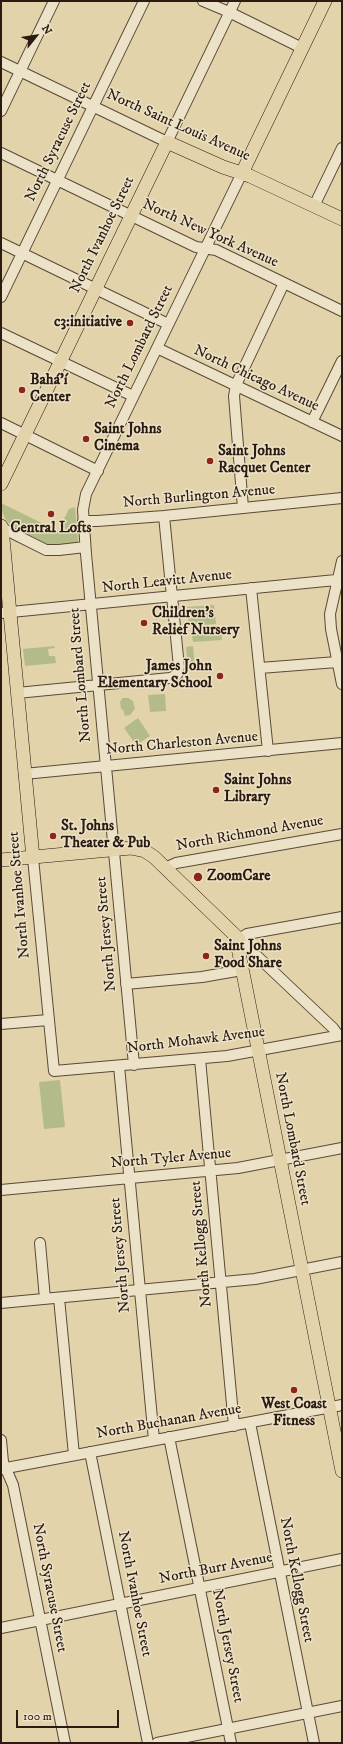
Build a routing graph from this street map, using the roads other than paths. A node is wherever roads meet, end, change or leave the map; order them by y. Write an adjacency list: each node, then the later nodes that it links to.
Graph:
1 (54, 1): 9 (street)
2 (144, 1): 10 (street, North Syracuse Street)
3 (203, 1): 6 (street)
4 (235, 1): 6 (street, North Ivanhoe Street)
5 (325, 1): 7 (main road, North Lombard Street)
6 (229, 12): 7 (street); 12 (street, North Ivanhoe Street)
7 (302, 48): 15 (main road, North Lombard Street)
8 (1, 62): 9 (street, North Saint Louis Avenue)
9 (20, 72): 10 (street, North Saint Louis Avenue); 11 (street)
10 (93, 107): 12 (street, North Saint Louis Avenue); 16 (street, North Syracuse Street)
11 (1, 111)
12 (167, 142): 15 (main road, North Saint Louis Avenue); 18 (main road, North Ivanhoe Street)
13 (342, 148): 17 (street)
14 (1, 153): 16 (street, North New York Avenue)
15 (242, 173): 17 (main road, North Saint Louis Avenue); 21 (street, North Lombard Street)
16 (58, 180): 18 (street, North New York Avenue); 22 (street, North Syracuse Street)
17 (314, 206): 19 (main road, North Saint Louis Avenue)
18 (130, 215): 21 (street, North New York Avenue); 24 (main road, North Ivanhoe Street)
19 (342, 219)
20 (1, 243): 22 (street)
21 (205, 248): 23 (street, North New York Avenue); 27 (street, North Lombard Street)
22 (22, 254): 24 (street); 25 (street, North Syracuse Street)
23 (284, 283): 26 (street, North New York Avenue); 32 (street)
24 (95, 289): 27 (street); 30 (main road, North Ivanhoe Street)
25 (1, 297)
26 (342, 311)
27 (168, 324): 29 (street, North Lombard Street)
28 (1, 333): 30 (street)
29 (157, 348): 32 (street, North Chicago Avenue); 33 (street, North Lombard Street)
30 (60, 361): 33 (street); 36 (main road, North Ivanhoe Street)
31 (342, 361): 34 (street)
32 (236, 385): 34 (street, North Chicago Avenue); 41 (street)
33 (134, 396): 38 (street, North Lombard Street)
34 (312, 422): 37 (street, North Chicago Avenue)
35 (1, 423): 36 (street)
36 (25, 435): 38 (street); 39 (main road, North Ivanhoe Street)
37 (342, 436)
38 (98, 471): 43 (street, North Lombard Street)
39 (1, 484)
40 (342, 498): 41 (street, North Burlington Avenue)
41 (243, 508): 42 (street, North Burlington Avenue)
42 (164, 516): 43 (street, North Burlington Avenue); 49 (street)
43 (83, 521): 45 (street, North Lombard Street)
44 (2, 527): 45 (street); 51 (main road, North Ivanhoe Street)
45 (85, 547): 50 (street, North Lombard Street)
46 (342, 561): 47 (street)
47 (336, 580): 48 (street, North Leavitt Avenue); 52 (street)
48 (251, 588): 49 (street, North Leavitt Avenue); 54 (street)
49 (172, 597): 50 (street, North Leavitt Avenue); 56 (street)
50 (91, 604): 51 (street, North Leavitt Avenue); 56 (street, North Lombard Street)
51 (6, 612): 57 (main road, North Ivanhoe Street)
52 (338, 646): 53 (street)
53 (337, 662): 54 (street); 55 (street)
54 (260, 668): 59 (street)
55 (342, 684)
56 (98, 685): 57 (street); 60 (street, North Lombard Street)
57 (17, 693): 61 (main road, North Ivanhoe Street)
58 (342, 743): 59 (street, North Charleston Avenue)
59 (268, 751): 60 (street, North Charleston Avenue)
60 (106, 766): 61 (street, North Charleston Avenue); 63 (street, North Lombard Street)
61 (24, 774): 64 (main road, North Ivanhoe Street)
62 (342, 834): 66 (street, North Richmond Avenue)
63 (114, 849): 64 (main road); 66 (main road); 70 (street, North Jersey Street)
64 (32, 858): 65 (main road); 71 (street, North Ivanhoe Street)
65 (1, 860)
66 (165, 868): 68 (main road)
67 (342, 917): 68 (street)
68 (239, 939): 69 (main road, North Lombard Street); 73 (street)
69 (242, 970): 70 (street); 74 (main road, North Lombard Street)
70 (126, 984): 76 (street, North Jersey Street)
71 (48, 1020): 72 (street); 78 (street, North Ivanhoe Street)
72 (1, 1024)
73 (340, 1035): 74 (street, North Mohawk Avenue)
74 (258, 1049): 75 (street, North Mohawk Avenue); 80 (main road, North Lombard Street)
75 (200, 1059): 76 (street, North Mohawk Avenue); 81 (street, North Kellogg Street)
76 (134, 1065): 77 (street, North Mohawk Avenue)
77 (119, 1066): 78 (street, North Mohawk Avenue); 82 (street, North Jersey Street)
78 (54, 1071)
79 (342, 1148): 80 (street, North Tyler Avenue)
80 (280, 1159): 81 (street, North Tyler Avenue); 86 (main road, North Lombard Street)
81 (210, 1170): 82 (street, North Tyler Avenue); 87 (street, North Kellogg Street)
82 (129, 1178): 83 (street, North Tyler Avenue); 88 (street, North Jersey Street)
83 (1, 1190)
84 (40, 1243): 90 (street)
85 (342, 1262): 86 (street)
86 (302, 1270): 87 (street); 92 (main road, North Lombard Street)
87 (221, 1282): 88 (street); 94 (street, North Kellogg Street)
88 (140, 1290): 89 (street); 97 (street, North Jersey Street)
89 (59, 1298): 90 (street); 99 (street)
90 (45, 1299): 91 (street)
91 (1, 1303)
92 (336, 1406): 93 (street, North Buchanan Avenue); 101 (main road, North Lombard Street)
93 (250, 1423): 94 (street, North Buchanan Avenue); 103 (street, North Kellogg Street)
94 (234, 1426): 95 (street, North Buchanan Avenue)
95 (169, 1437): 97 (street, North Buchanan Avenue); 104 (street, North Jersey Street)
96 (1, 1440): 100 (street, North Syracuse Street)
97 (154, 1440): 98 (street, North Buchanan Avenue)
98 (90, 1452): 99 (street, North Buchanan Avenue); 105 (street, North Ivanhoe Street)
99 (74, 1455): 100 (street, North Buchanan Avenue)
100 (3, 1468): 106 (street, North Syracuse Street)
101 (342, 1471)
102 (342, 1559): 103 (street, North Burr Avenue)
103 (279, 1572): 104 (street, North Burr Avenue); 109 (street, North Kellogg Street)
104 (200, 1588): 105 (street, North Burr Avenue); 110 (street, North Jersey Street)
105 (120, 1604): 106 (street, North Burr Avenue); 112 (street, North Ivanhoe Street)
106 (40, 1620): 107 (street, North Burr Avenue); 111 (street, North Syracuse Street)
107 (1, 1628)
108 (342, 1706): 109 (street)
109 (308, 1713): 110 (street); 115 (street, North Kellogg Street)
110 (228, 1729): 113 (street); 114 (street, North Jersey Street)
111 (65, 1743)
112 (148, 1743)
113 (157, 1743)
114 (231, 1743)
115 (314, 1743)

